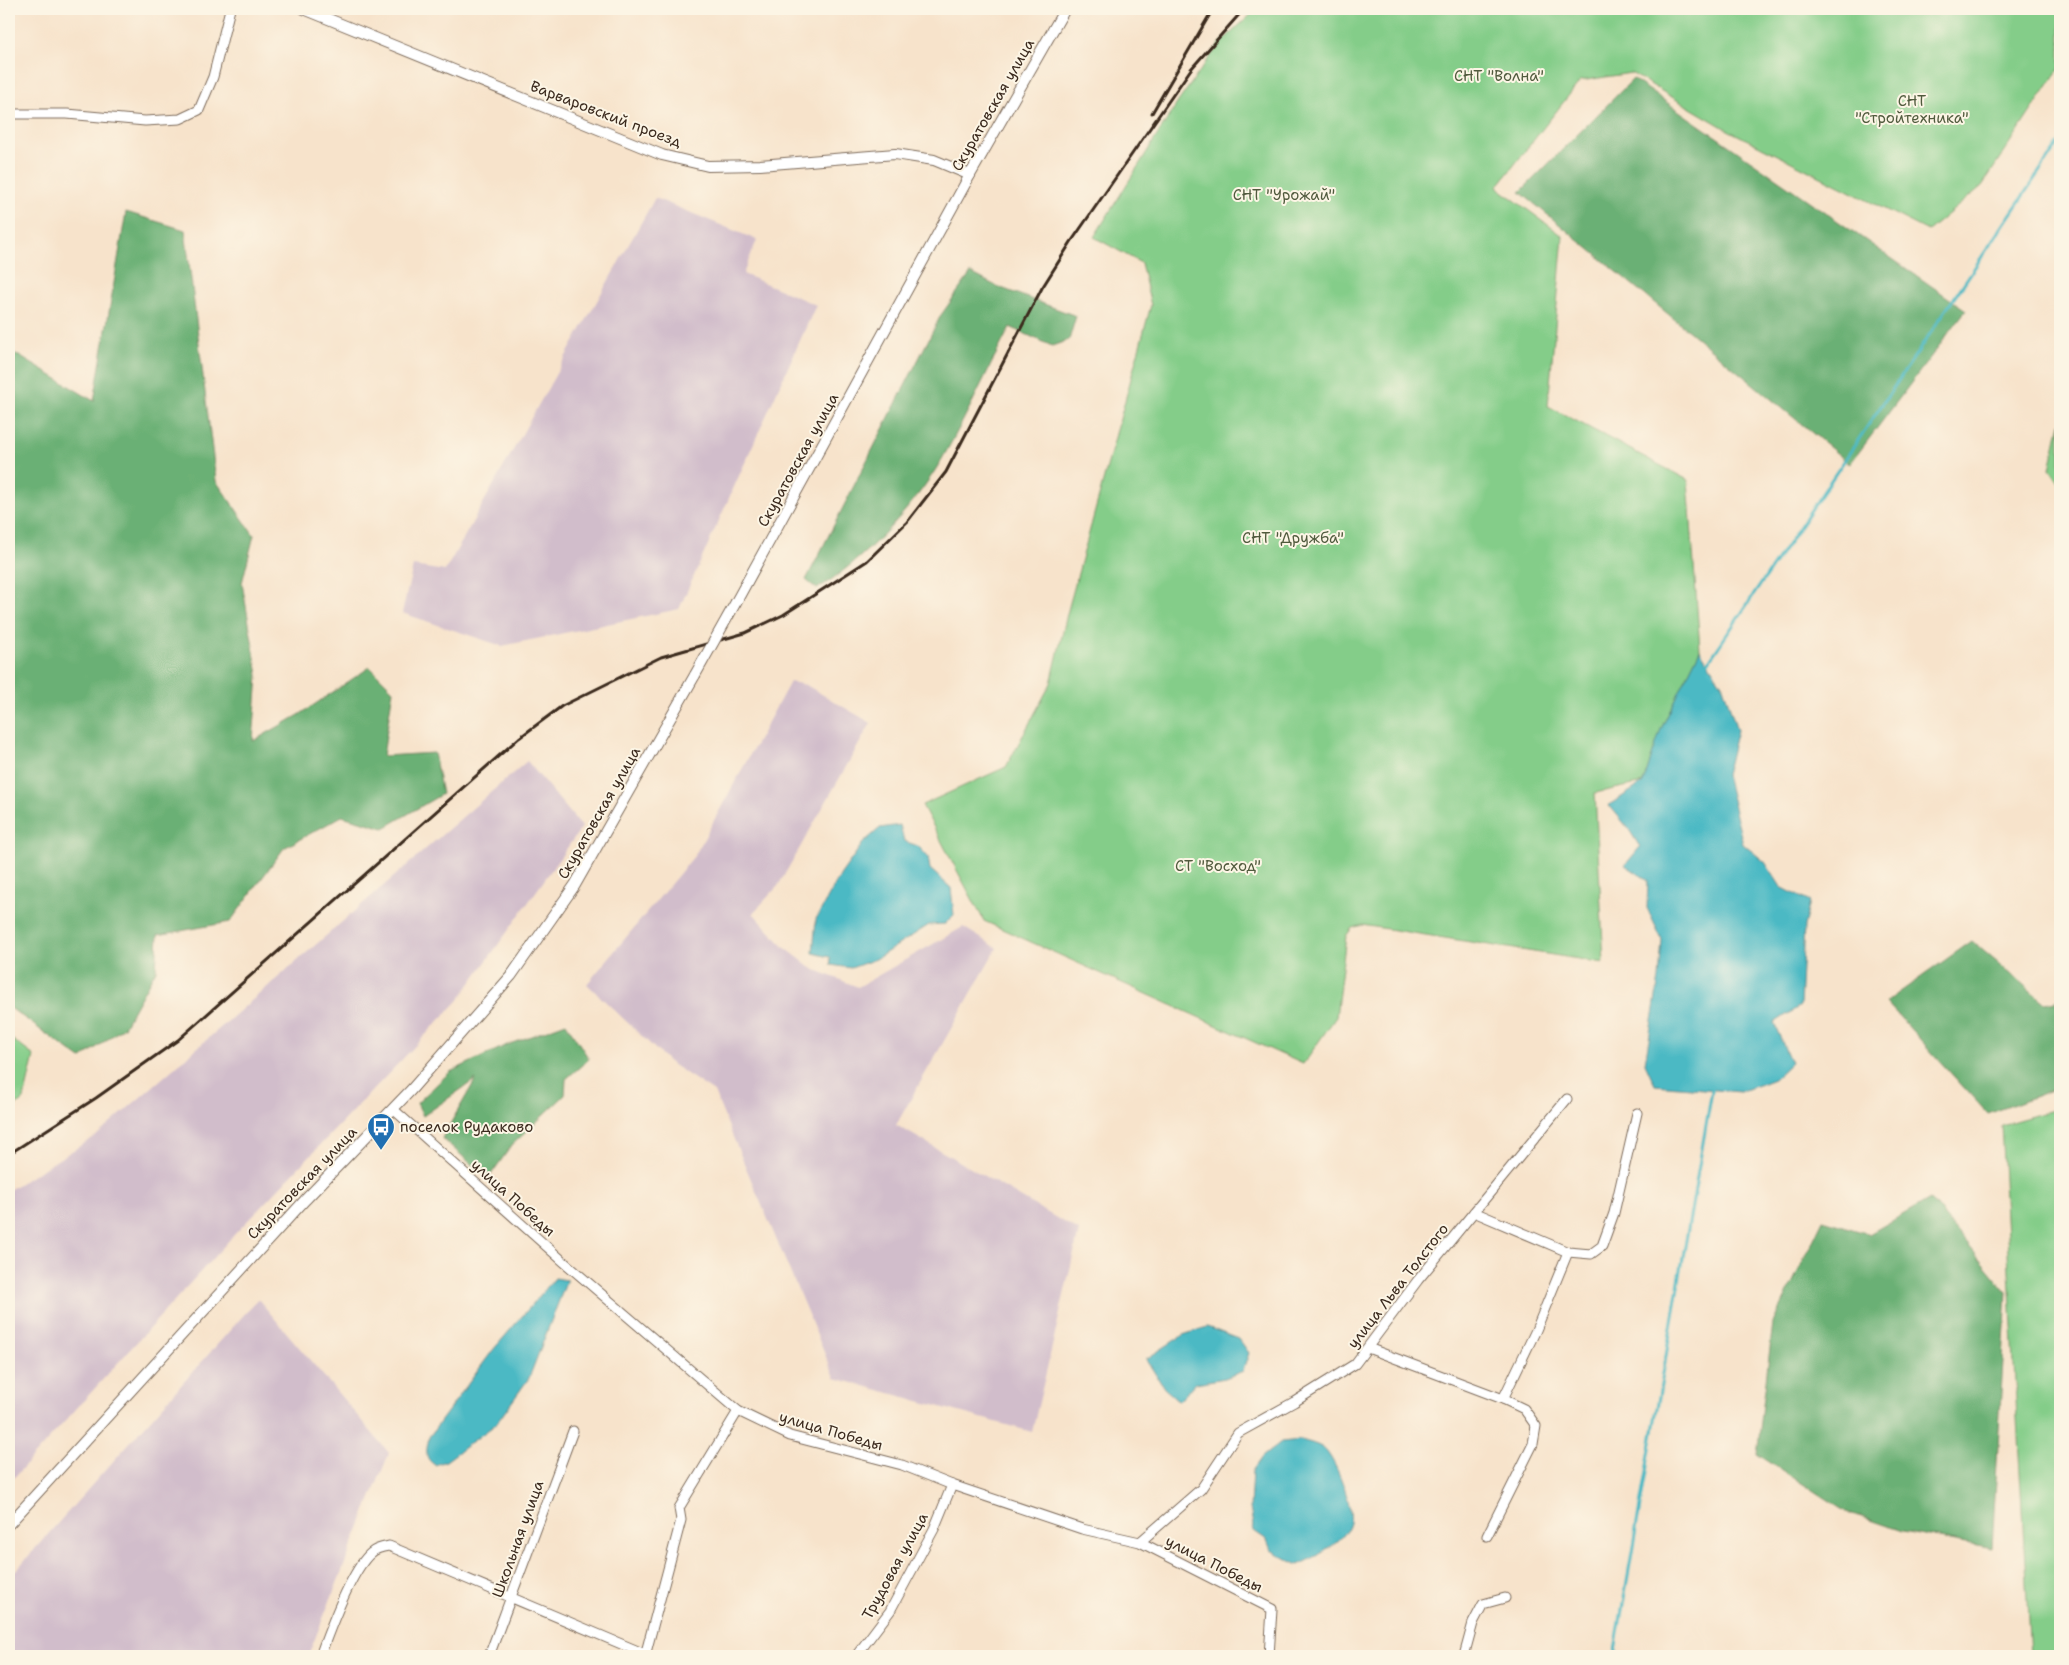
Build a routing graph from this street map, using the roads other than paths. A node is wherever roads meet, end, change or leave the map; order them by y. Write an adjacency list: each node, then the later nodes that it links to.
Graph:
1 (230, 9): 4 (street)
2 (304, 9): 5 (street, Варваровский проезд)
3 (1065, 9): 5 (street, Скуратовская улица)
4 (9, 114)
5 (970, 174): 7 (street, Скуратовская улица, bridge)
6 (1567, 1099): 9 (street, улица Льва Толстого)
7 (393, 1109): 13 (street, улица Победы); 16 (street, Скуратовская улица)
8 (1637, 1113): 10 (street)
9 (1474, 1212): 10 (street); 11 (street, улица Льва Толстого)
10 (1568, 1252): 12 (street)
11 (1368, 1348): 12 (street); 18 (street, улица Льва Толстого)
12 (1503, 1399): 17 (street)
13 (738, 1411): 15 (street, улица Победы); 21 (street)
14 (572, 1431): 20 (street, Школьная улица)
15 (952, 1485): 18 (street, улица Победы); 24 (street, Трудовая улица)
16 (9, 1524)
17 (1487, 1536)
18 (1140, 1542): 25 (street, улица Победы)
19 (1505, 1598): 26 (street)
20 (511, 1599): 21 (street); 22 (street); 23 (street, Школьная улица)
21 (645, 1655)
22 (320, 1656)
23 (489, 1656)
24 (856, 1656)
25 (1269, 1656)
26 (1464, 1656)

